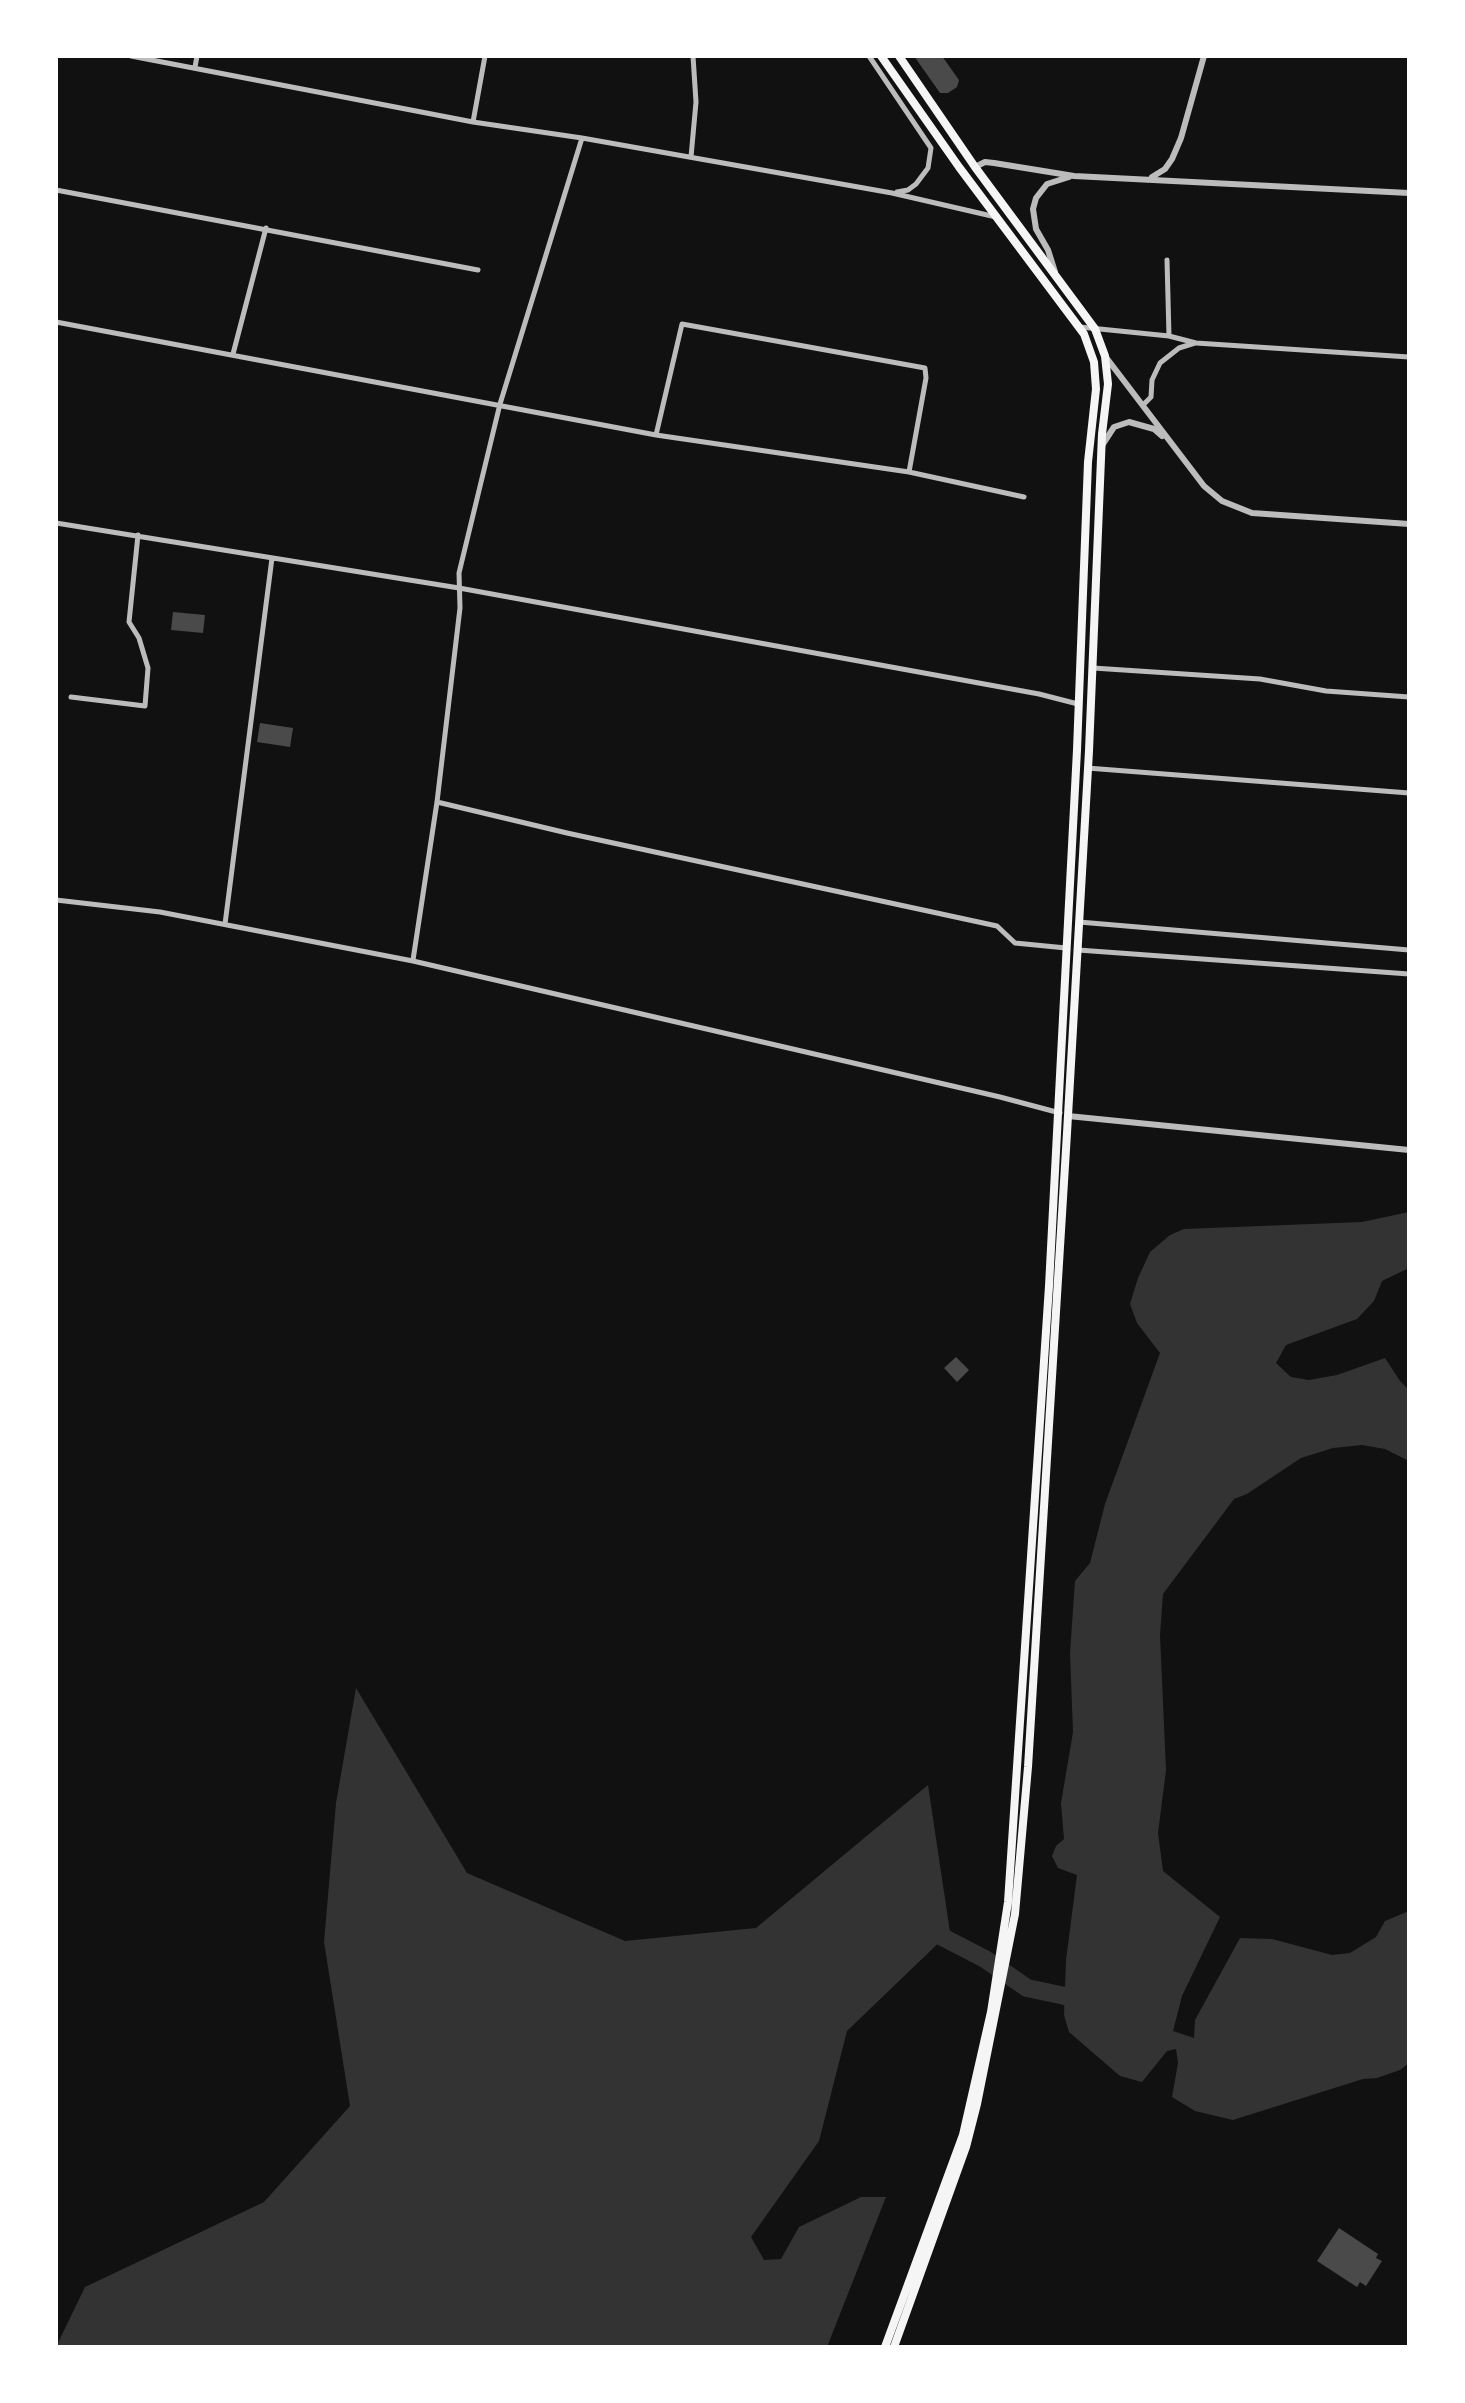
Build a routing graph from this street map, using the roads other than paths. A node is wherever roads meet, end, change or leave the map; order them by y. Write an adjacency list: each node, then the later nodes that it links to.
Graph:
1 (131, 56): 9 (street)
2 (197, 56): 9 (street)
3 (485, 56): 10 (street)
4 (693, 56): 12 (street)
5 (869, 56): 18 (street)
6 (881, 56): 14 (main road)
7 (899, 56): 13 (main road)
8 (1204, 56): 16 (street)
9 (195, 67): 10 (street)
10 (473, 122): 11 (street)
11 (582, 138): 12 (street); 33 (street)
12 (691, 157): 18 (street)
13 (975, 167): 14 (main road); 15 (street); 24 (main road)
14 (965, 174): 20 (main road)
15 (1074, 176): 16 (street); 24 (street)
16 (1149, 179): 19 (street)
17 (56, 190): 21 (street)
18 (892, 193): 20 (street)
19 (1409, 193)
20 (997, 218): 27 (main road)
21 (266, 228): 23 (street); 30 (street)
22 (1167, 260): 28 (street)
23 (478, 270)
24 (1056, 276): 26 (main road)
25 (56, 322): 30 (street)
26 (1095, 329): 27 (street); 28 (street); 31 (main road)
27 (1082, 330): 31 (main road); 48 (main road)
28 (1169, 336): 29 (street)
29 (1196, 343): 32 (street); 34 (street)
30 (233, 354): 33 (street)
31 (1105, 356): 34 (street); 37 (main road)
32 (1409, 357)
33 (500, 404): 35 (street); 44 (street)
34 (1143, 405): 36 (street)
35 (656, 435): 38 (street); 38 (street)
36 (1168, 440): 37 (street); 41 (street)
37 (1101, 451): 45 (main road)
38 (909, 472): 39 (street)
39 (1024, 497)
40 (56, 523): 42 (street)
41 (1409, 524)
42 (138, 535): 43 (street); 46 (street)
43 (272, 558): 44 (street); 54 (street)
44 (459, 588): 48 (street); 51 (street)
45 (1093, 668): 47 (street); 49 (main road)
46 (71, 697)
47 (1409, 697)
48 (1079, 704): 55 (main road)
49 (1087, 768): 50 (street); 53 (main road)
50 (1409, 793)
51 (437, 802): 55 (street); 58 (street)
52 (56, 900): 54 (street)
53 (1079, 922): 56 (main road); 57 (street)
54 (225, 924): 58 (street)
55 (1066, 948): 60 (main road)
56 (1077, 950): 59 (street); 61 (main road)
57 (1409, 950)
58 (413, 961): 60 (street)
59 (1409, 974)
60 (1056, 1112): 61 (street); 63 (main road)
61 (1068, 1116): 62 (street); 63 (main road)
62 (1409, 1150)
63 (1037, 1527): 64 (main road)
64 (994, 2012): 65 (main road); 66 (main road)
65 (885, 2347)
66 (894, 2347)

